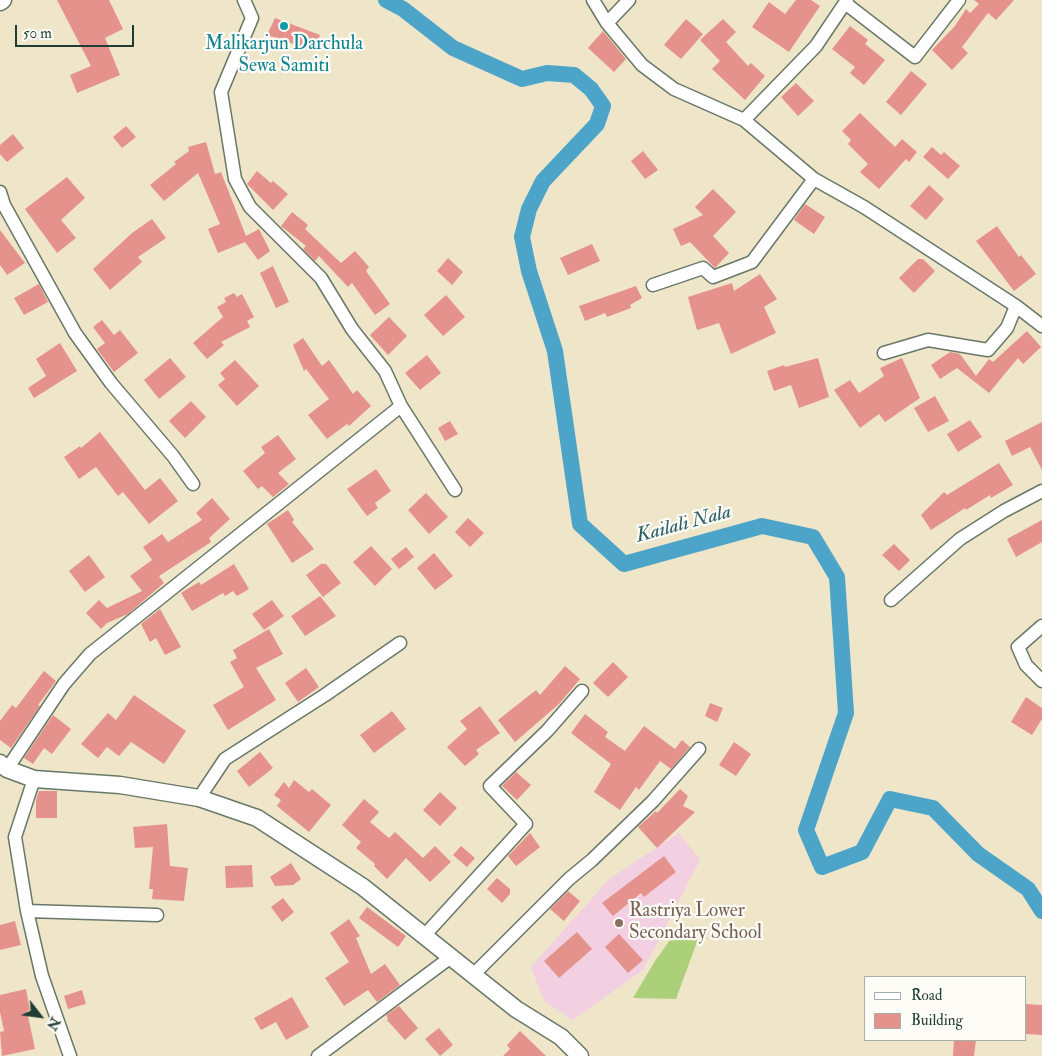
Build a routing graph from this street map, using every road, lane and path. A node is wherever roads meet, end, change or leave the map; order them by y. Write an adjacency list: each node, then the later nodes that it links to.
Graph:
1 (244, 0): 14 (street)
2 (594, 0): 6 (street)
3 (629, 0): 6 (street)
4 (959, 0): 5 (street)
5 (846, 1): 7 (street)
6 (607, 24): 7 (street)
7 (744, 120): 8 (street)
8 (814, 179): 10 (street); 11 (street)
9 (0, 192): 15 (street)
10 (653, 285)
11 (1016, 306): 12 (street); 13 (street)
12 (1042, 326)
13 (884, 353)
14 (401, 406): 16 (street); 24 (street)
15 (193, 484)
16 (455, 490)
17 (1042, 491): 18 (street)
18 (891, 600)
19 (1042, 626): 21 (street)
20 (400, 643): 26 (street)
21 (1042, 680)
22 (582, 690): 29 (street)
23 (699, 749): 31 (street)
24 (4, 766): 25 (street)
25 (34, 780): 26 (street); 27 (street)
26 (200, 798): 29 (street)
27 (27, 911): 28 (street); 32 (street)
28 (157, 915)
29 (424, 936): 30 (street)
30 (451, 957): 31 (street); 33 (street)
31 (472, 976): 34 (street)
32 (70, 1056)
33 (318, 1056)
34 (580, 1056)

